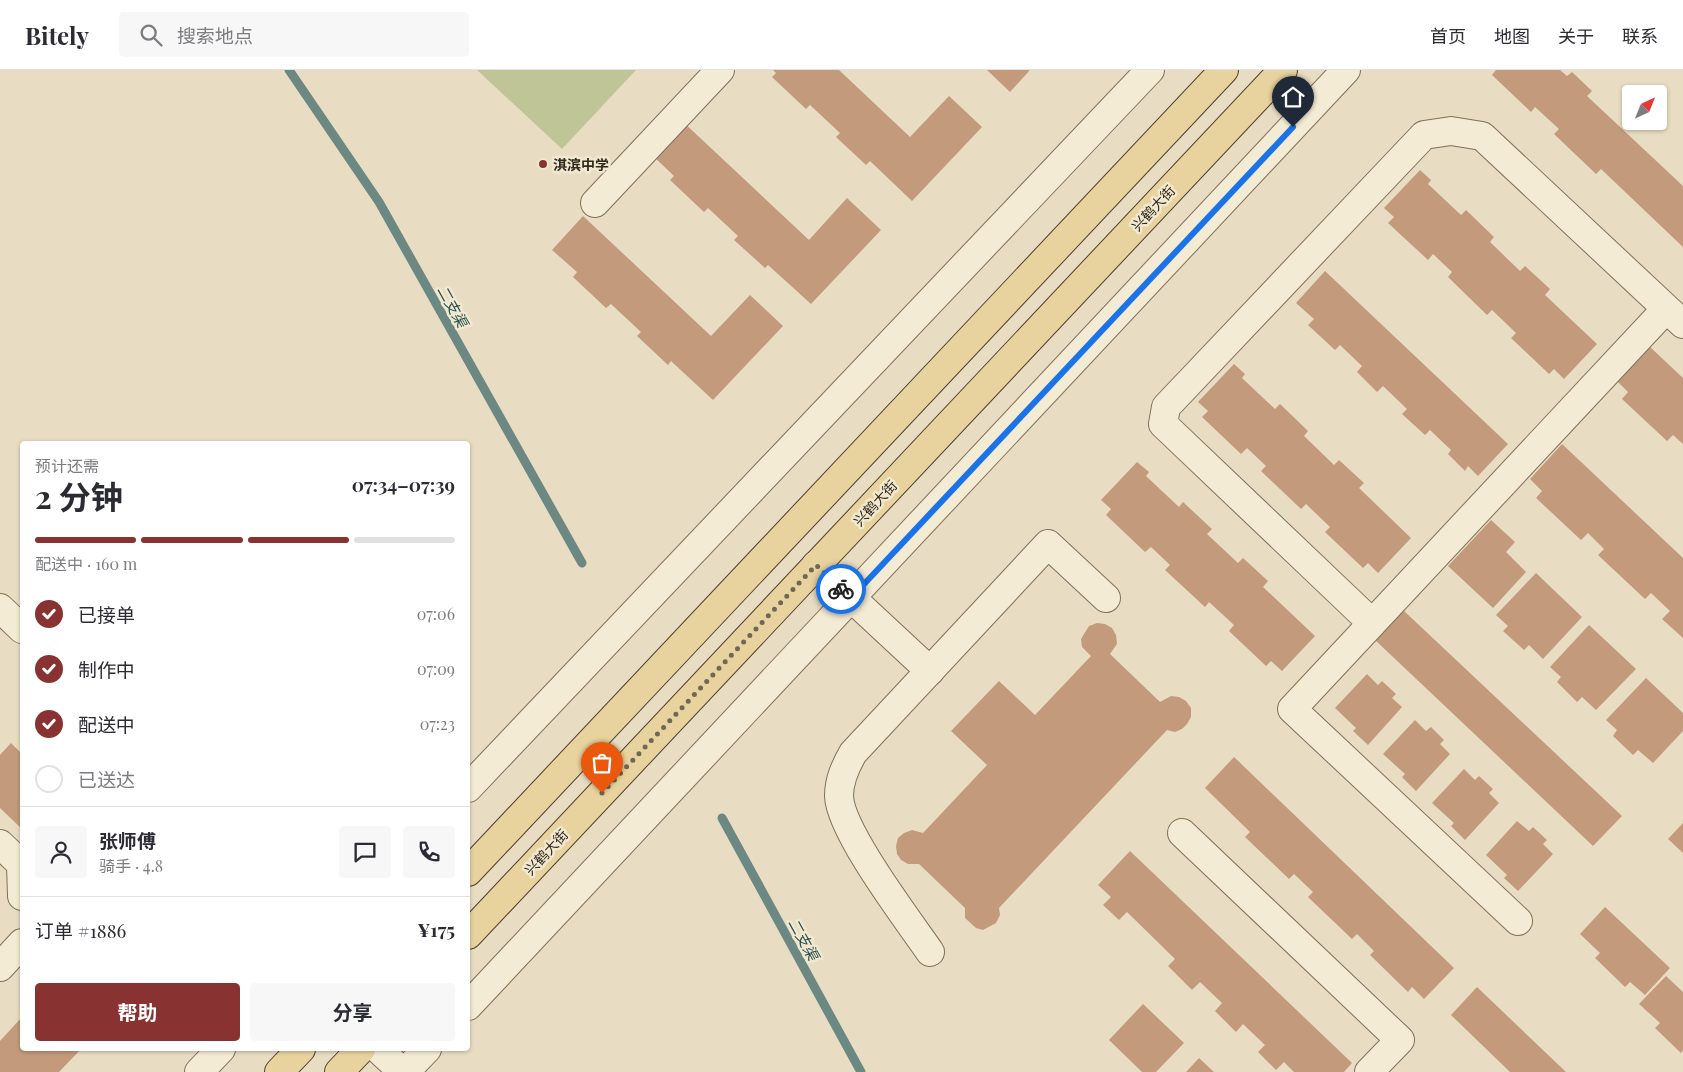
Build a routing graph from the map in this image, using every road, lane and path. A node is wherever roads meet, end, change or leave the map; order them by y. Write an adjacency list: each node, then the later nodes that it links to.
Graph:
1 (720, 70): 6 (street)
2 (1150, 70): 15 (street)
3 (1224, 70): 19 (main road)
4 (1283, 70): 8 (main road, 兴鹤大街)
5 (1346, 70): 9 (street)
6 (595, 203)
7 (1675, 317): 12 (street); 12 (street)
8 (816, 565): 9 (street); 21 (main road, 兴鹤大街)
9 (851, 598): 14 (street); 25 (street)
10 (1106, 598): 14 (street)
11 (0, 608): 13 (street)
12 (1372, 623): 20 (street)
13 (20, 628)
14 (930, 671): 23 (street)
15 (470, 786)
16 (1182, 833): 35 (street)
17 (0, 844): 18 (street)
18 (20, 863)
19 (470, 870)
20 (1518, 921)
21 (470, 933)
22 (20, 945): 24 (street)
23 (930, 952)
24 (0, 967)
25 (470, 1004)
26 (219, 1051): 31 (street)
27 (299, 1051): 32 (main road)
28 (359, 1051): 33 (main road)
29 (380, 1051): 34 (street)
30 (425, 1051): 34 (street)
31 (199, 1072)
32 (279, 1072)
33 (339, 1072)
34 (404, 1072)
35 (1369, 1072)

